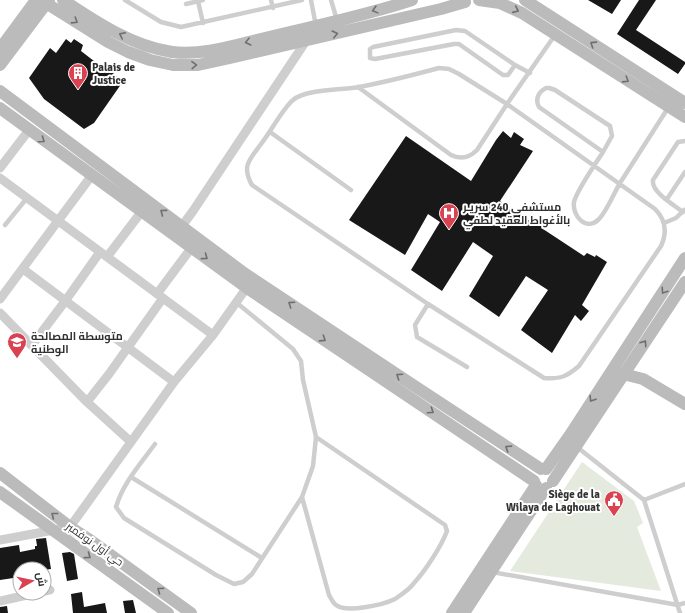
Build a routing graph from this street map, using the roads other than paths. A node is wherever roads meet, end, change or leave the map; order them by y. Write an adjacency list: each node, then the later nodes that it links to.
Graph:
1 (63, 0): 17 (street, one-way to 1)
2 (125, 0): 16 (lane)
3 (200, 0): 13 (lane); 16 (lane)
4 (271, 0): 14 (lane)
5 (302, 0): 14 (lane)
6 (311, 0): 17 (lane)
7 (332, 0): 15 (lane)
8 (412, 0): 15 (street, one-way to 15)
9 (479, 0): 18 (street, one-way to 18)
10 (525, 0): 26 (street, one-way to 10)
11 (43, 1): 19 (street, one-way to 19); 20 (street); 22 (street)
12 (465, 1): 19 (street, one-way to 12)
13 (186, 4)
14 (272, 8): 16 (lane)
15 (337, 20): 17 (street)
16 (203, 23)
17 (316, 26)
18 (555, 35): 23 (lane); 28 (street, one-way to 28)
19 (306, 41): 49 (street)
20 (0, 49)
21 (515, 64): 21 (lane); 23 (lane)
22 (0, 66)
23 (530, 72): 27 (lane)
24 (358, 87): 27 (lane); 27 (lane); 32 (lane)
25 (0, 91): 49 (street, one-way to 25)
26 (680, 99): 28 (lane)
27 (506, 104): 35 (lane)
28 (668, 107): 30 (street); 40 (lane)
29 (0, 108): 31 (street)
30 (685, 117)
31 (29, 130): 36 (street); 38 (street, one-way to 38)
32 (270, 132): 41 (lane); 60 (lane)
33 (685, 141): 43 (lane)
34 (603, 152): 34 (lane); 35 (lane)
35 (594, 166): 40 (lane); 40 (lane)
36 (0, 168)
37 (685, 172): 43 (lane)
38 (92, 175): 44 (street); 46 (street)
39 (0, 178): 42 (street)
40 (620, 184): 47 (lane)
41 (351, 190)
42 (27, 198): 46 (street); 48 (lane)
43 (667, 199): 45 (lane)
44 (142, 211): 50 (street); 51 (street)
45 (684, 211): 47 (lane)
46 (58, 220): 51 (street); 53 (street)
47 (664, 223): 60 (lane)
48 (5, 225)
49 (182, 226): 55 (street)
50 (192, 247): 55 (street, one-way to 55); 56 (street)
51 (103, 255): 56 (street); 58 (street)
52 (685, 258): 76 (street, one-way to 76)
53 (23, 269): 57 (street); 58 (street)
54 (685, 282): 65 (street, one-way to 54)
55 (250, 283): 59 (street); 76 (street, one-way to 55); 79 (street, one-way to 79)
56 (160, 296): 62 (street); 64 (street)
57 (0, 299)
58 (66, 300): 63 (street); 64 (street)
59 (237, 303): 62 (street); 72 (lane)
60 (428, 304): 66 (lane)
61 (0, 313): 63 (street)
62 (213, 334): 69 (street)
63 (32, 345): 70 (street)
64 (128, 347): 69 (street); 70 (street)
65 (631, 363): 67 (street); 68 (street)
66 (467, 367)
67 (623, 374): 68 (street); 75 (street)
68 (643, 379): 71 (street)
69 (174, 382): 73 (street)
70 (87, 402): 73 (street)
71 (685, 404)
72 (316, 437): 82 (lane); 82 (lane)
73 (131, 442): 84 (street)
74 (155, 444): 78 (lane)
75 (576, 446): 79 (street); 83 (lane)
76 (543, 469): 79 (street); 79 (street)
77 (0, 473): 84 (street, حي أول نوفمبر, one-way to 77)
78 (131, 477): 87 (lane); 87 (lane)
79 (542, 484): 88 (street)
80 (685, 484): 83 (lane)
81 (0, 492): 85 (street, حي أول نوفمبر)
82 (302, 497): 87 (lane)
83 (644, 500): 92 (lane)
84 (70, 527): 85 (street); 94 (street, حي أول نوفمبر, one-way to 84)
85 (52, 530): 86 (street); 93 (street, حي أول نوفمبر, one-way to 93)
86 (0, 540)
87 (262, 558)
88 (488, 569): 92 (lane); 95 (street); 96 (street)
89 (12, 598): 90 (street)
90 (0, 601)
91 (685, 603): 92 (lane)
92 (678, 605): 97 (lane)
93 (168, 613)
94 (191, 613)
95 (452, 613)
96 (464, 613)
97 (680, 613)

